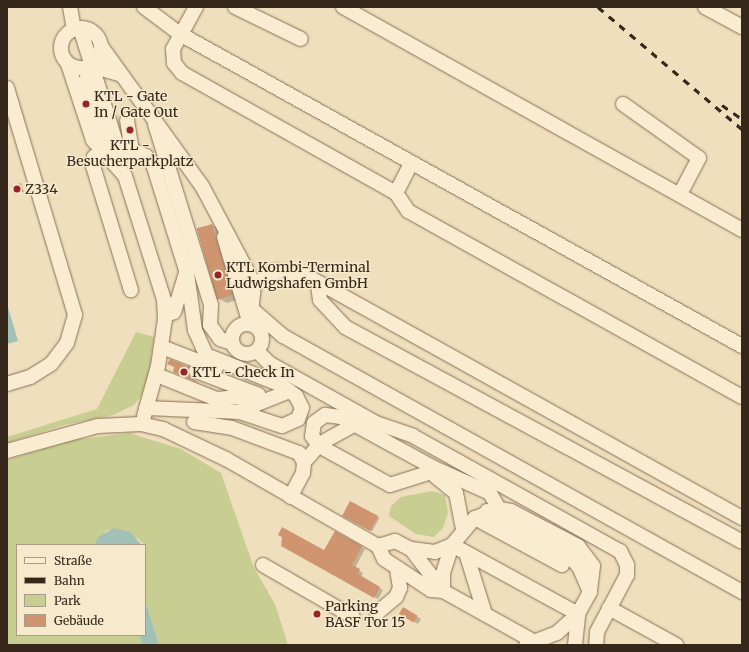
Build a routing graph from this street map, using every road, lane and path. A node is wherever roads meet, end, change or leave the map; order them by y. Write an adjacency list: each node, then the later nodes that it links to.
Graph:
1 (70, 7): 8 (street)
2 (144, 7): 9 (street)
3 (196, 7): 9 (street)
4 (235, 7): 10 (street)
5 (343, 7): 22 (street)
6 (705, 7): 7 (street)
7 (742, 27)
8 (77, 29): 11 (street); 12 (street); 13 (street)
9 (180, 34): 20 (street); 21 (street)
10 (301, 39)
11 (101, 46): 13 (street); 14 (street)
12 (68, 64): 13 (street); 19 (street)
13 (91, 66): 14 (street); 19 (street)
14 (120, 74): 18 (street)
15 (7, 88): 37 (street)
16 (623, 104): 22 (street)
17 (127, 120): 19 (street)
18 (155, 124): 23 (street); 33 (street)
19 (117, 152): 25 (street); 28 (street); 30 (street)
20 (411, 164): 21 (street); 35 (street)
21 (396, 193): 38 (street)
22 (680, 194): 24 (street)
23 (224, 230): 26 (street); 31 (street)
24 (742, 230)
25 (187, 273): 30 (street); 39 (street)
26 (254, 284): 27 (street); 29 (street)
27 (318, 284): 51 (street); 53 (street)
28 (131, 290)
29 (254, 310): 31 (street); 32 (street)
30 (165, 315): 36 (street)
31 (250, 324): 33 (street); 34 (street)
32 (283, 336): 34 (street); 62 (street)
33 (232, 343): 34 (street)
34 (260, 345): 63 (street)
35 (742, 346)
36 (159, 361): 39 (street); 39 (street); 40 (street)
37 (7, 384)
38 (742, 397)
39 (271, 401): 40 (street)
40 (146, 408): 42 (street)
41 (194, 422): 47 (street)
42 (141, 424): 46 (street); 49 (street)
43 (353, 425): 45 (street); 45 (street); 50 (street)
44 (365, 437): 48 (street)
45 (319, 446): 47 (street); 48 (street)
46 (7, 451)
47 (304, 462): 49 (street)
48 (431, 472): 52 (street)
49 (290, 497): 55 (street)
50 (487, 513): 52 (street); 59 (street); 66 (street)
51 (742, 518)
52 (463, 530): 54 (street)
53 (742, 542)
54 (452, 545): 56 (street); 57 (street); 61 (street)
55 (378, 546): 56 (street); 60 (street)
56 (410, 549): 61 (street)
57 (466, 553): 65 (street); 66 (street)
58 (262, 565): 67 (street)
59 (562, 565)
60 (397, 568): 61 (street); 64 (street)
61 (443, 591): 65 (street)
62 (742, 592)
63 (609, 608): 70 (street); 71 (street)
64 (377, 613)
65 (485, 614): 68 (street)
66 (578, 614): 68 (street); 69 (street)
67 (353, 617)
68 (534, 644)
69 (575, 645)
70 (596, 645)
71 (676, 645)

